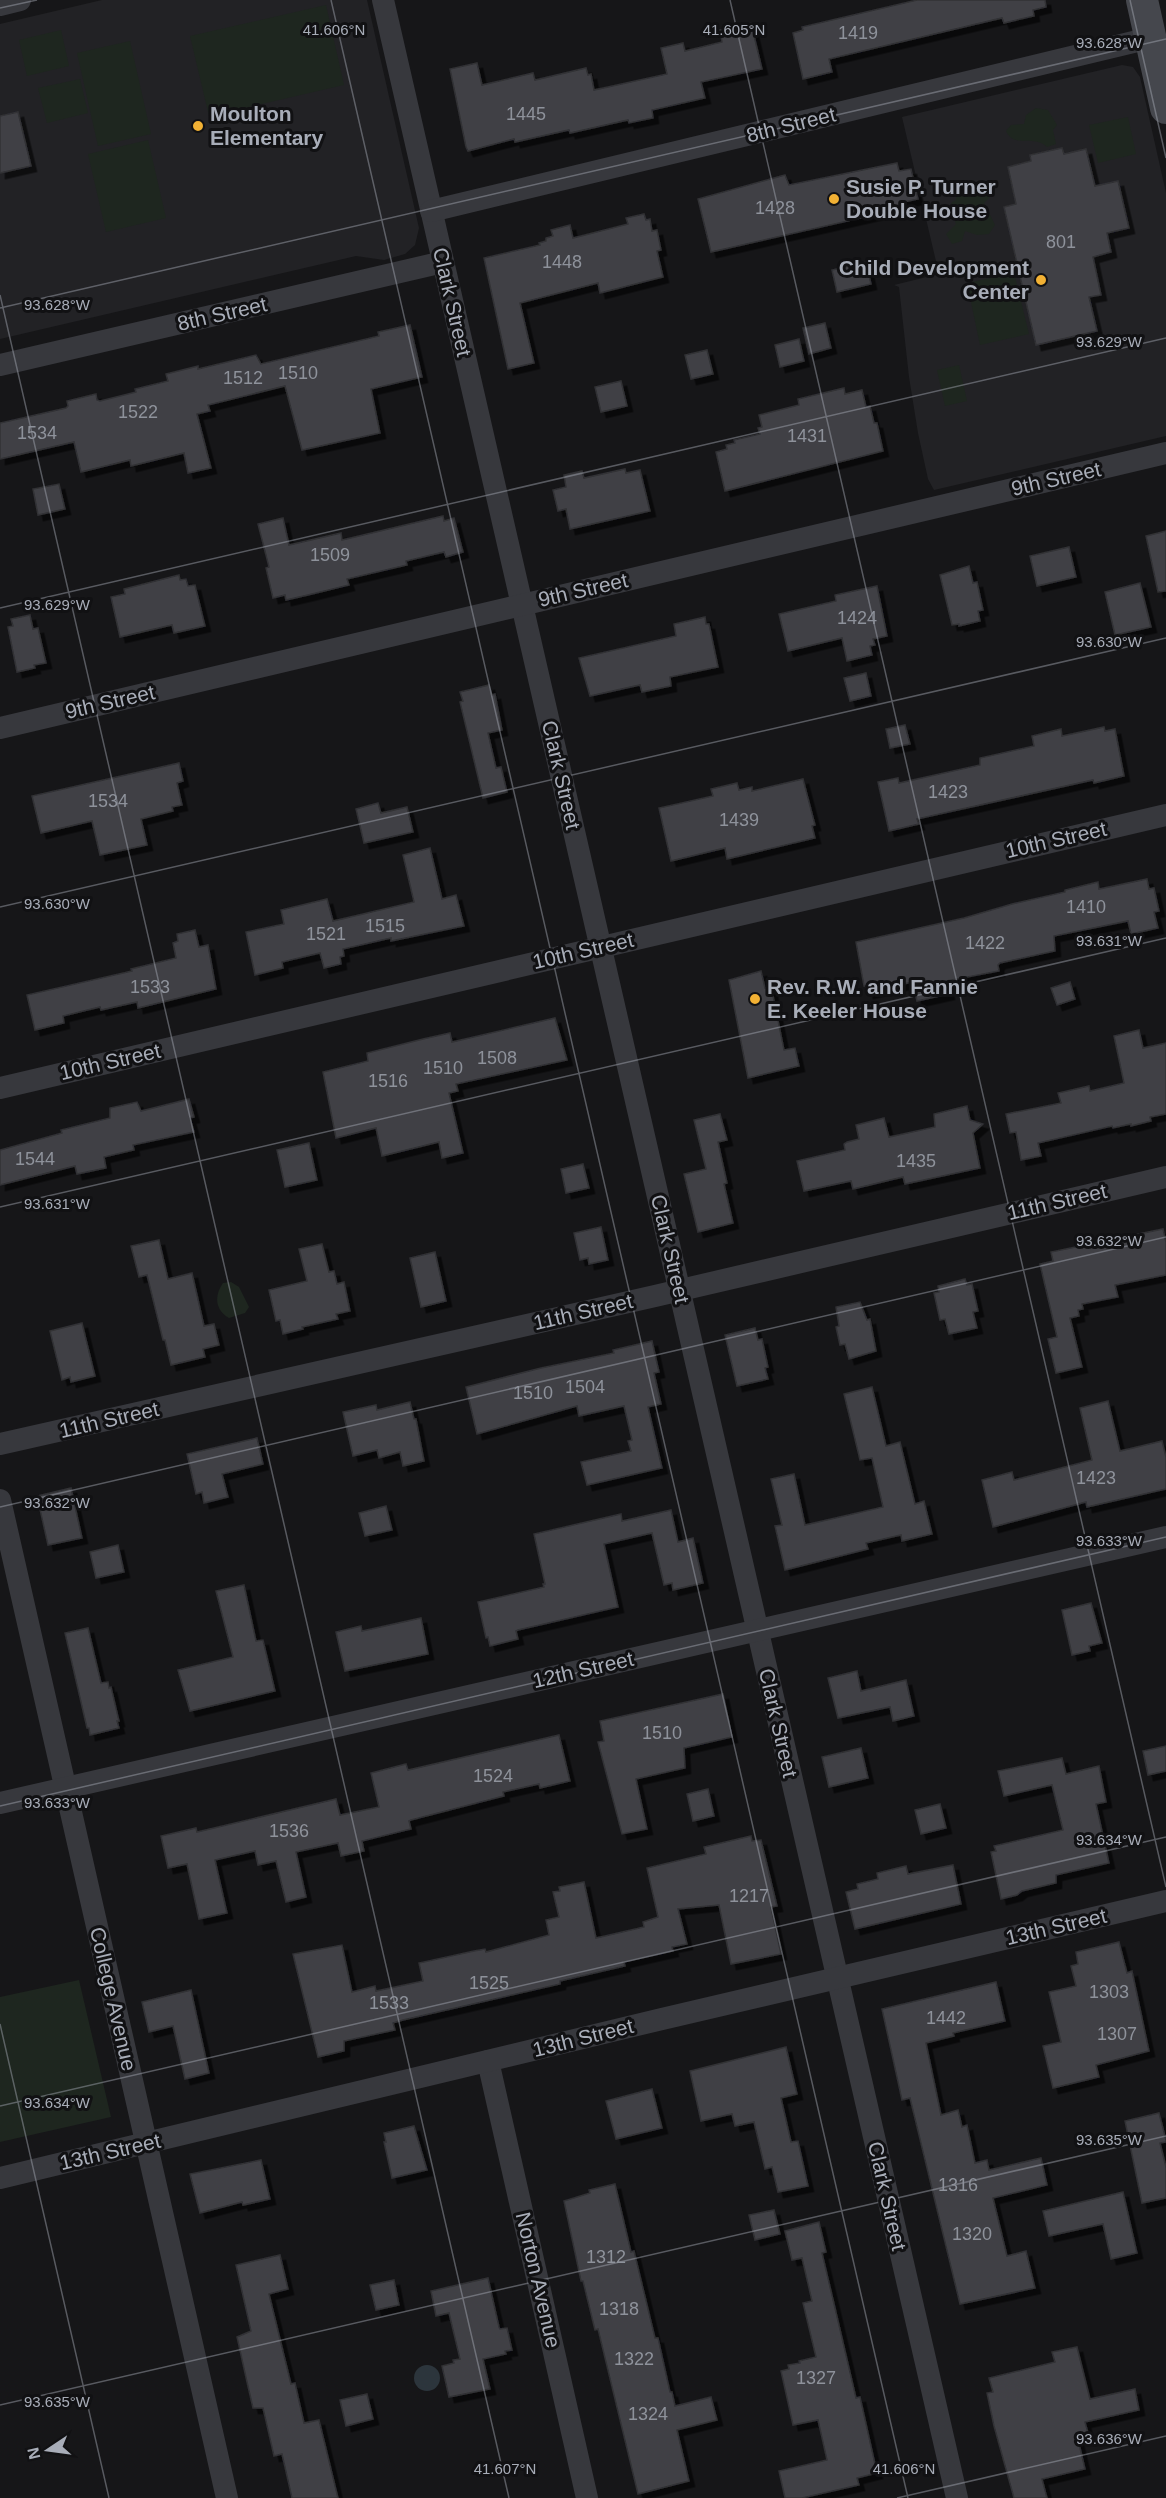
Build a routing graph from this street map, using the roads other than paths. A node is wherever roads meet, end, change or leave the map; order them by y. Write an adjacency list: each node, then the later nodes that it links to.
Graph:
1 (20, 0): 4 (street)
2 (383, 0): 7 (street, Clark Street)
3 (1142, 0): 5 (street)
4 (0, 5)
5 (1150, 38): 6 (street); 7 (street, 8th Street)
6 (1164, 95)
7 (431, 212): 8 (street, Clark Street)
8 (443, 262): 9 (street, 8th Street); 11 (street, Clark Street)
9 (0, 365)
10 (1166, 453): 11 (street, 9th Street)
11 (522, 605): 12 (street, 9th Street); 14 (street, Clark Street)
12 (0, 728)
13 (1166, 815): 14 (street, 10th Street)
14 (602, 947): 15 (street, 10th Street); 17 (street, Clark Street)
15 (0, 1088)
16 (1166, 1177): 17 (street, 11th Street)
17 (679, 1291): 18 (street, 11th Street); 21 (street, Clark Street)
18 (0, 1444)
19 (0, 1500): 22 (street, College Avenue)
20 (1166, 1537): 21 (street, 12th Street)
21 (757, 1631): 22 (street, 12th Street); 25 (street, Clark Street)
22 (64, 1787): 23 (street, 12th Street); 27 (street, College Avenue)
23 (0, 1803)
24 (1166, 1901): 25 (street, 13th Street)
25 (837, 1977): 26 (street, 13th Street); 31 (street, Clark Street)
26 (488, 2061): 27 (street, 13th Street); 30 (street, Norton Avenue)
27 (146, 2143): 28 (street, 13th Street); 29 (street, College Avenue)
28 (0, 2178)
29 (227, 2498)
30 (587, 2498)
31 (957, 2498)

